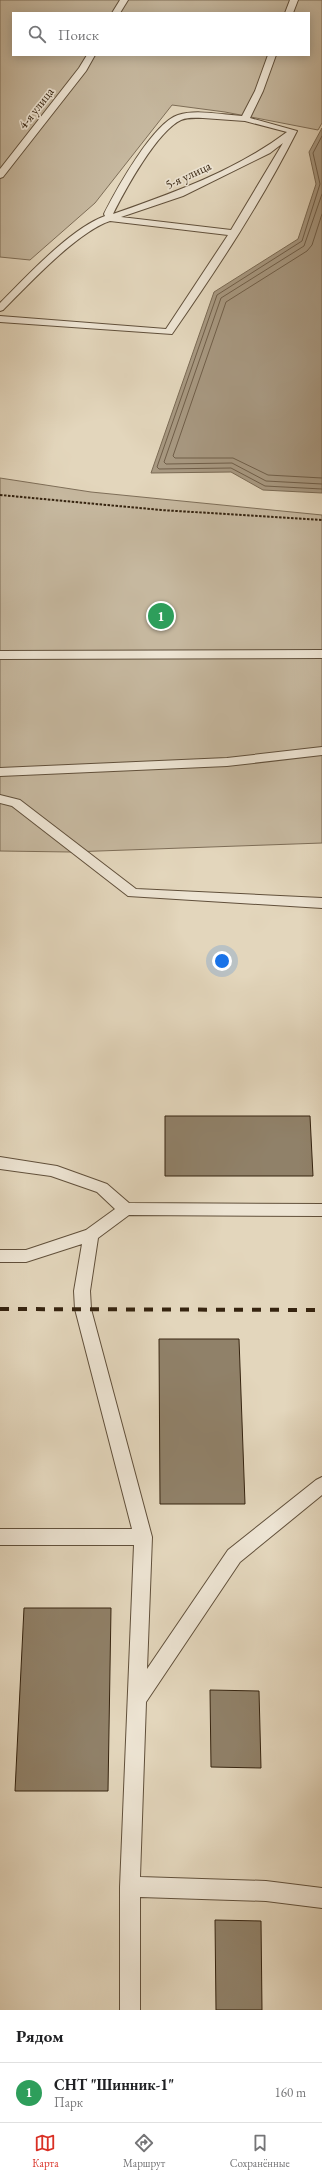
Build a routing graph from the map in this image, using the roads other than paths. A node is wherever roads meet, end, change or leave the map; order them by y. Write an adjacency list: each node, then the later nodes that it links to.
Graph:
1 (124, 0): 3 (lane)
2 (294, 0): 4 (lane)
3 (117, 12)
4 (289, 12)
5 (90, 56): 9 (lane, 4-я улица)
6 (272, 56): 7 (lane)
7 (245, 119): 8 (lane); 10 (lane)
8 (292, 131): 10 (lane, 5-я улица); 11 (lane)
9 (0, 175)
10 (110, 218): 11 (lane); 12 (lane, 5-я улица)
11 (234, 233): 13 (lane)
12 (0, 308)
13 (0, 318)
14 (322, 654): 15 (lane)
15 (0, 655)
16 (322, 751): 17 (lane)
17 (0, 772)
18 (0, 799): 19 (lane)
19 (322, 903)
20 (0, 1163): 21 (lane)
21 (126, 1209): 22 (lane); 23 (lane)
22 (322, 1210)
23 (91, 1235): 24 (lane); 27 (lane)
24 (0, 1256)
25 (322, 1485): 28 (lane)
26 (0, 1537): 27 (lane)
27 (143, 1537): 28 (lane)
28 (137, 1700): 29 (lane)
29 (130, 1887): 30 (lane); 31 (lane)
30 (322, 1898)
31 (130, 2010)

